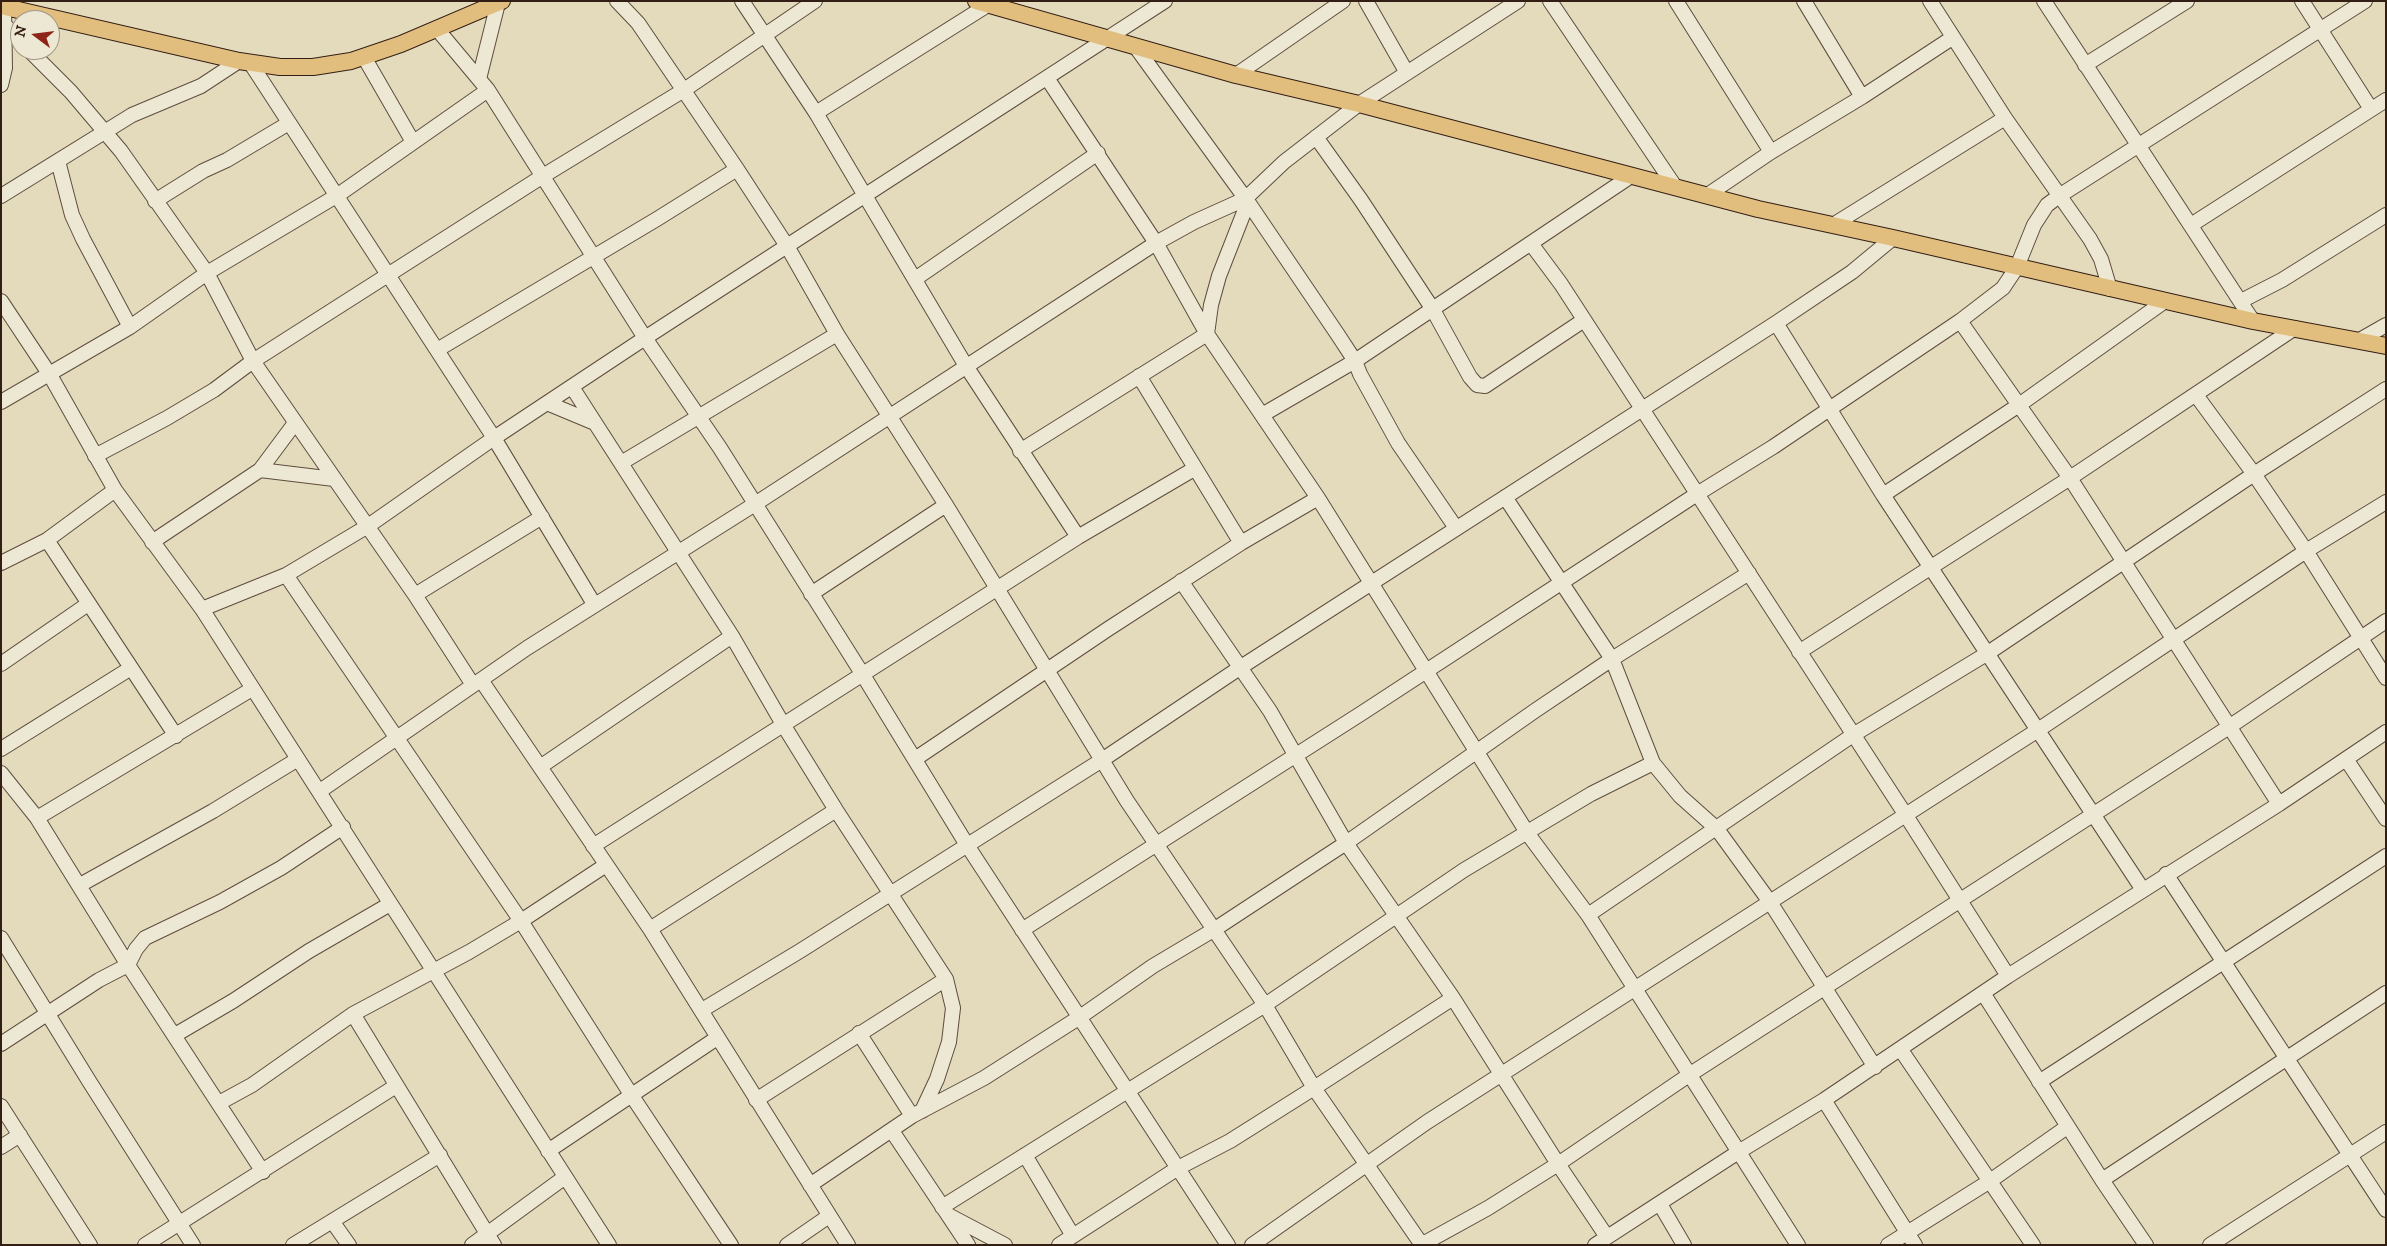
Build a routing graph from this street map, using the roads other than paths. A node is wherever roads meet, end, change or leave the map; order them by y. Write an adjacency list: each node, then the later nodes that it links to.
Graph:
1 (617, 1): 20 (street)
2 (633, 1): 20 (street)
3 (742, 1): 25 (street)
4 (815, 1): 25 (street)
5 (1165, 1): 26 (street)
6 (1343, 1): 34 (street)
7 (1366, 1): 33 (street)
8 (1518, 1): 33 (street)
9 (1550, 1): 56 (street)
10 (1676, 1): 50 (street)
11 (1804, 1): 39 (street)
12 (1930, 1): 27 (street)
13 (2044, 1): 32 (street)
14 (2187, 1): 32 (street)
15 (2302, 1): 24 (street)
16 (2365, 1): 24 (street)
17 (500, 2): 22 (main road); 36 (street)
18 (986, 2): 26 (main road); 43 (street)
19 (3, 4): 21 (street); 31 (main road)
20 (638, 23): 38 (street)
21 (4, 24): 23 (street); 37 (street)
22 (437, 29): 29 (main road); 36 (street)
23 (10, 30)
24 (2320, 30): 42 (street); 49 (street)
25 (766, 36): 38 (street); 43 (street)
26 (1107, 38): 28 (main road); 35 (street)
27 (1952, 38): 39 (street); 44 (street)
28 (1135, 46): 34 (main road); 62 (street)
29 (364, 56): 31 (main road); 48 (street)
30 (39, 60): 46 (street)
31 (245, 62): 45 (street); 46 (street)
32 (2085, 65): 49 (street)
33 (1407, 73): 41 (street)
34 (1236, 75): 41 (main road)
35 (1047, 78): 51 (street); 58 (street)
36 (483, 84): 48 (street); 54 (street)
37 (1, 85)
38 (684, 90): 53 (street); 54 (street)
39 (1862, 98): 50 (street)
40 (2386, 100): 42 (street)
41 (1359, 104): 47 (street); 55 (main road)
42 (2371, 109): 66 (street)
43 (816, 113): 58 (street)
44 (2005, 118): 61 (street); 65 (street)
45 (289, 123): 57 (street); 63 (street)
46 (104, 131): 52 (street); 63 (street)
47 (1316, 137): 62 (street); 80 (street)
48 (413, 142): 57 (street)
49 (2139, 146): 61 (street); 66 (street)
50 (1771, 152): 60 (street)
51 (1098, 153): 68 (street); 75 (street)
52 (58, 160): 59 (street); 86 (street)
53 (737, 169): 70 (street); 71 (street)
54 (543, 176): 71 (street); 74 (street)
55 (1631, 176): 56 (main road); 69 (street)
56 (1676, 188): 60 (main road)
57 (338, 195): 73 (street); 74 (street)
58 (864, 195): 70 (street); 75 (street)
59 (1, 196)
60 (1706, 196): 65 (main road)
61 (2059, 196): 72 (street); 76 (street)
62 (1247, 200): 68 (street); 89 (street); 95 (street)
63 (154, 201): 73 (street)
64 (2386, 215): 79 (street)
65 (1833, 225): 67 (main road)
66 (2191, 225): 79 (street)
67 (1892, 238): 72 (main road); 84 (street)
68 (1156, 243): 89 (street); 96 (street)
69 (1532, 245): 80 (street); 81 (street)
70 (786, 246): 88 (street); 90 (street)
71 (593, 257): 90 (street); 93 (street)
72 (2016, 267): 76 (main road); 82 (street)
73 (206, 273): 86 (street); 94 (street)
74 (390, 274): 93 (street); 94 (street)
75 (915, 279): 96 (street)
76 (2110, 289): 78 (main road)
77 (1, 301): 97 (street)
78 (2165, 301): 83 (main road); 104 (street)
79 (2241, 301): 83 (street)
80 (1432, 308): 81 (street); 95 (street)
81 (1584, 320): 105 (street)
82 (1960, 321): 104 (street); 106 (street)
83 (2253, 321): 87 (main road)
84 (1776, 323): 105 (street); 106 (street)
85 (2386, 325): 91 (street)
86 (130, 326): 97 (street)
87 (2295, 328): 91 (main road); 101 (street)
88 (837, 334): 108 (street); 109 (street)
89 (1207, 334): 98 (street); 107 (street)
90 (645, 338): 99 (street); 108 (street)
91 (2358, 341): 92 (main road)
92 (2386, 346)
93 (437, 350): 112 (street)
94 (253, 361): 110 (street); 114 (street)
95 (1355, 361): 107 (street); 131 (street)
96 (966, 366): 109 (street); 113 (street)
97 (50, 375): 102 (street); 114 (street)
98 (1139, 376): 113 (street); 116 (street)
99 (572, 387): 103 (street); 111 (street)
100 (2386, 389): 118 (street)
101 (2196, 395): 118 (street); 119 (street)
102 (1, 402)
103 (547, 404): 111 (street); 112 (street)
104 (2019, 405): 119 (street); 123 (street)
105 (1641, 410): 122 (street); 124 (street)
106 (1831, 410): 122 (street); 123 (street)
107 (1262, 415): 125 (street)
108 (700, 417): 115 (street); 127 (street)
109 (890, 417): 127 (street); 128 (street)
110 (295, 423): 117 (street); 120 (street)
111 (596, 424): 115 (street)
112 (494, 438): 129 (street); 130 (street)
113 (1020, 451): 132 (street)
114 (95, 456): 121 (street)
115 (621, 463): 137 (street)
116 (1194, 468): 132 (street); 135 (street)
117 (260, 470): 120 (street); 134 (street)
118 (2254, 474): 136 (street); 139 (street)
119 (2070, 478): 139 (street); 140 (street)
120 (334, 480): 130 (street)
121 (115, 490): 133 (street); 134 (street)
122 (1697, 494): 141 (street); 145 (street)
123 (1883, 494): 140 (street)
124 (1505, 497): 131 (street); 145 (street)
125 (1318, 498): 135 (street); 144 (street)
126 (2386, 502): 136 (street)
127 (755, 504): 137 (street); 147 (street)
128 (946, 505): 146 (street); 147 (street)
129 (542, 518): 148 (street); 150 (street)
130 (368, 526): 142 (street); 148 (street)
131 (1456, 528): 144 (street)
132 (1078, 537): 146 (street)
133 (47, 540): 138 (street); 149 (street)
134 (152, 542): 151 (street)
135 (1241, 543): 143 (street)
136 (2306, 551): 154 (street); 155 (street)
137 (677, 552): 150 (street); 153 (street)
138 (1, 562)
139 (2124, 563): 155 (street); 157 (street)
140 (1931, 567): 156 (street); 157 (street)
141 (1749, 573): 156 (street); 158 (street)
142 (286, 575): 151 (street); 174 (street)
143 (1181, 581): 160 (street); 162 (street)
144 (1372, 583): 160 (street); 163 (street)
145 (1563, 583): 158 (street); 163 (street)
146 (998, 588): 162 (street); 164 (street)
147 (811, 594): 164 (street)
148 (415, 595): 166 (street)
149 (88, 604): 159 (street); 161 (street)
150 (594, 604): 166 (street)
151 (202, 609): 167 (street)
152 (2386, 621): 154 (street)
153 (732, 636): 168 (street); 183 (street)
154 (2361, 638): 165 (street); 169 (street)
155 (2174, 641): 169 (street); 170 (street)
156 (1799, 652): 172 (street)
157 (1988, 653): 170 (street); 172 (street)
158 (1612, 659): 176 (street); 182 (street)
159 (1, 664)
160 (1241, 667): 177 (street); 181 (street)
161 (130, 668): 173 (street); 175 (street)
162 (1047, 670): 179 (street); 181 (street)
163 (1425, 671): 176 (street); 177 (street)
164 (863, 675): 168 (street); 179 (street)
165 (2386, 678)
166 (477, 682): 174 (street); 183 (street)
167 (252, 689): 173 (street); 178 (street)
168 (784, 726): 187 (street); 197 (street)
169 (2230, 727): 186 (street); 188 (street)
170 (2038, 730): 188 (street); 189 (street)
171 (2386, 732): 180 (street)
172 (1853, 735): 189 (street); 193 (street)
173 (176, 736): 190 (street)
174 (398, 739): 185 (street); 210 (street)
175 (1, 749)
176 (1478, 751): 194 (street); 195 (street)
177 (1296, 754): 195 (street); 196 (street)
178 (298, 759): 185 (street); 202 (street)
179 (914, 759): 198 (street)
180 (2346, 759): 186 (street); 191 (street)
181 (1102, 760): 196 (street); 198 (street)
182 (1653, 763): 193 (street); 194 (street)
183 (540, 767): 197 (street)
184 (1, 773): 190 (street)
185 (320, 791): 192 (street)
186 (2278, 804): 201 (street)
187 (836, 810): 204 (street); 211 (street)
188 (2094, 813): 203 (street); 205 (street)
189 (1905, 814): 205 (street); 206 (street)
190 (37, 818): 202 (street)
191 (2386, 819)
192 (343, 827): 207 (street); 216 (street)
193 (1717, 829): 206 (street); 208 (street)
194 (1528, 834): 208 (street); 209 (street)
195 (1346, 843): 209 (street); 212 (street)
196 (1156, 844): 212 (street); 213 (street)
197 (593, 846): 200 (street)
198 (967, 846): 204 (street); 213 (street)
199 (2386, 856): 215 (street)
200 (606, 865): 210 (street); 211 (street)
201 (2166, 874): 203 (street); 215 (street)
202 (80, 885): 216 (street)
203 (2143, 890): 218 (street)
204 (890, 894): 219 (street); 226 (street)
205 (1959, 900): 218 (street); 221 (street)
206 (1770, 902): 220 (street); 221 (street)
207 (390, 904): 217 (street); 231 (street)
208 (1588, 915): 220 (street)
209 (1395, 916): 224 (street); 225 (street)
210 (521, 921): 217 (street); 243 (street)
211 (650, 929): 226 (street)
212 (1215, 929): 225 (street); 229 (street)
213 (1022, 930): 229 (street)
214 (1, 938): 227 (street)
215 (2222, 961): 235 (street); 239 (street)
216 (128, 965): 227 (street); 231 (street)
217 (434, 972): 228 (street); 254 (street)
218 (2008, 976): 222 (street)
219 (946, 979): 230 (street); 248 (street)
220 (1636, 988): 237 (street); 238 (street)
221 (1825, 989): 236 (street); 238 (street)
222 (1983, 993): 234 (street); 239 (street)
223 (2386, 993): 235 (street)
224 (1453, 998): 237 (street); 241 (street)
225 (1265, 1005): 241 (street); 242 (street)
226 (702, 1010): 232 (street)
227 (49, 1014): 233 (street); 272 (street)
228 (353, 1014): 240 (street); 246 (street)
229 (1080, 1017): 242 (street); 248 (street)
230 (859, 1033): 244 (street); 248 (street)
231 (174, 1036): 246 (street)
232 (716, 1038): 243 (street); 244 (street)
233 (1, 1044)
234 (1901, 1050): 236 (street); 265 (street)
235 (2285, 1058): 258 (street); 264 (street)
236 (1875, 1067): 245 (street)
237 (1503, 1074): 259 (street); 260 (street)
238 (1688, 1075): 255 (street); 260 (street)
239 (2039, 1082): 249 (street)
240 (396, 1086): 256 (street); 262 (street)
241 (1314, 1088): 259 (street); 261 (street)
242 (1129, 1092): 257 (street); 261 (street)
243 (632, 1096): 254 (street); 284 (street)
244 (756, 1100): 266 (street)
245 (1824, 1100): 255 (street); 275 (street)
246 (219, 1103): 262 (street)
247 (1, 1106): 252 (street)
248 (917, 1114): 250 (street)
249 (2067, 1127): 264 (street); 265 (street)
250 (892, 1131): 266 (street); 269 (street)
251 (2386, 1132): 258 (street)
252 (20, 1135): 253 (street); 277 (street)
253 (1, 1147)
254 (548, 1151): 263 (street)
255 (1740, 1151): 267 (street); 295 (street)
256 (440, 1155): 271 (street); 276 (street)
257 (1025, 1155): 269 (street); 273 (street)
258 (2350, 1155): 268 (street); 299 (street)
259 (1365, 1164): 291 (street); 292 (street)
260 (1558, 1164): 274 (street); 292 (street)
261 (1178, 1168): 273 (street); 290 (street)
262 (263, 1172): 272 (street)
263 (564, 1177): 276 (street); 283 (street)
264 (2102, 1180): 298 (street)
265 (1990, 1181): 275 (street); 297 (street)
266 (810, 1185): 270 (street)
267 (1660, 1204): 274 (street); 294 (street)
268 (2386, 1210)
269 (945, 1211): 287 (street); 288 (street)
270 (829, 1216): 285 (street); 286 (street)
271 (332, 1221): 280 (street); 281 (street)
272 (180, 1225): 278 (street); 279 (street)
273 (1073, 1236): 289 (street)
274 (1608, 1237): 293 (street)
275 (1911, 1239): 296 (street)
276 (491, 1240): 282 (street)
277 (90, 1245)
278 (145, 1245)
279 (193, 1245)
280 (293, 1245)
281 (348, 1245)
282 (472, 1245)
283 (609, 1245)
284 (731, 1245)
285 (787, 1245)
286 (848, 1245)
287 (968, 1245)
288 (1005, 1245)
289 (1059, 1245)
290 (1228, 1245)
291 (1252, 1245)
292 (1422, 1245)
293 (1595, 1245)
294 (1684, 1245)
295 (1798, 1245)
296 (1888, 1245)
297 (2033, 1245)
298 (2146, 1245)
299 (2210, 1245)

